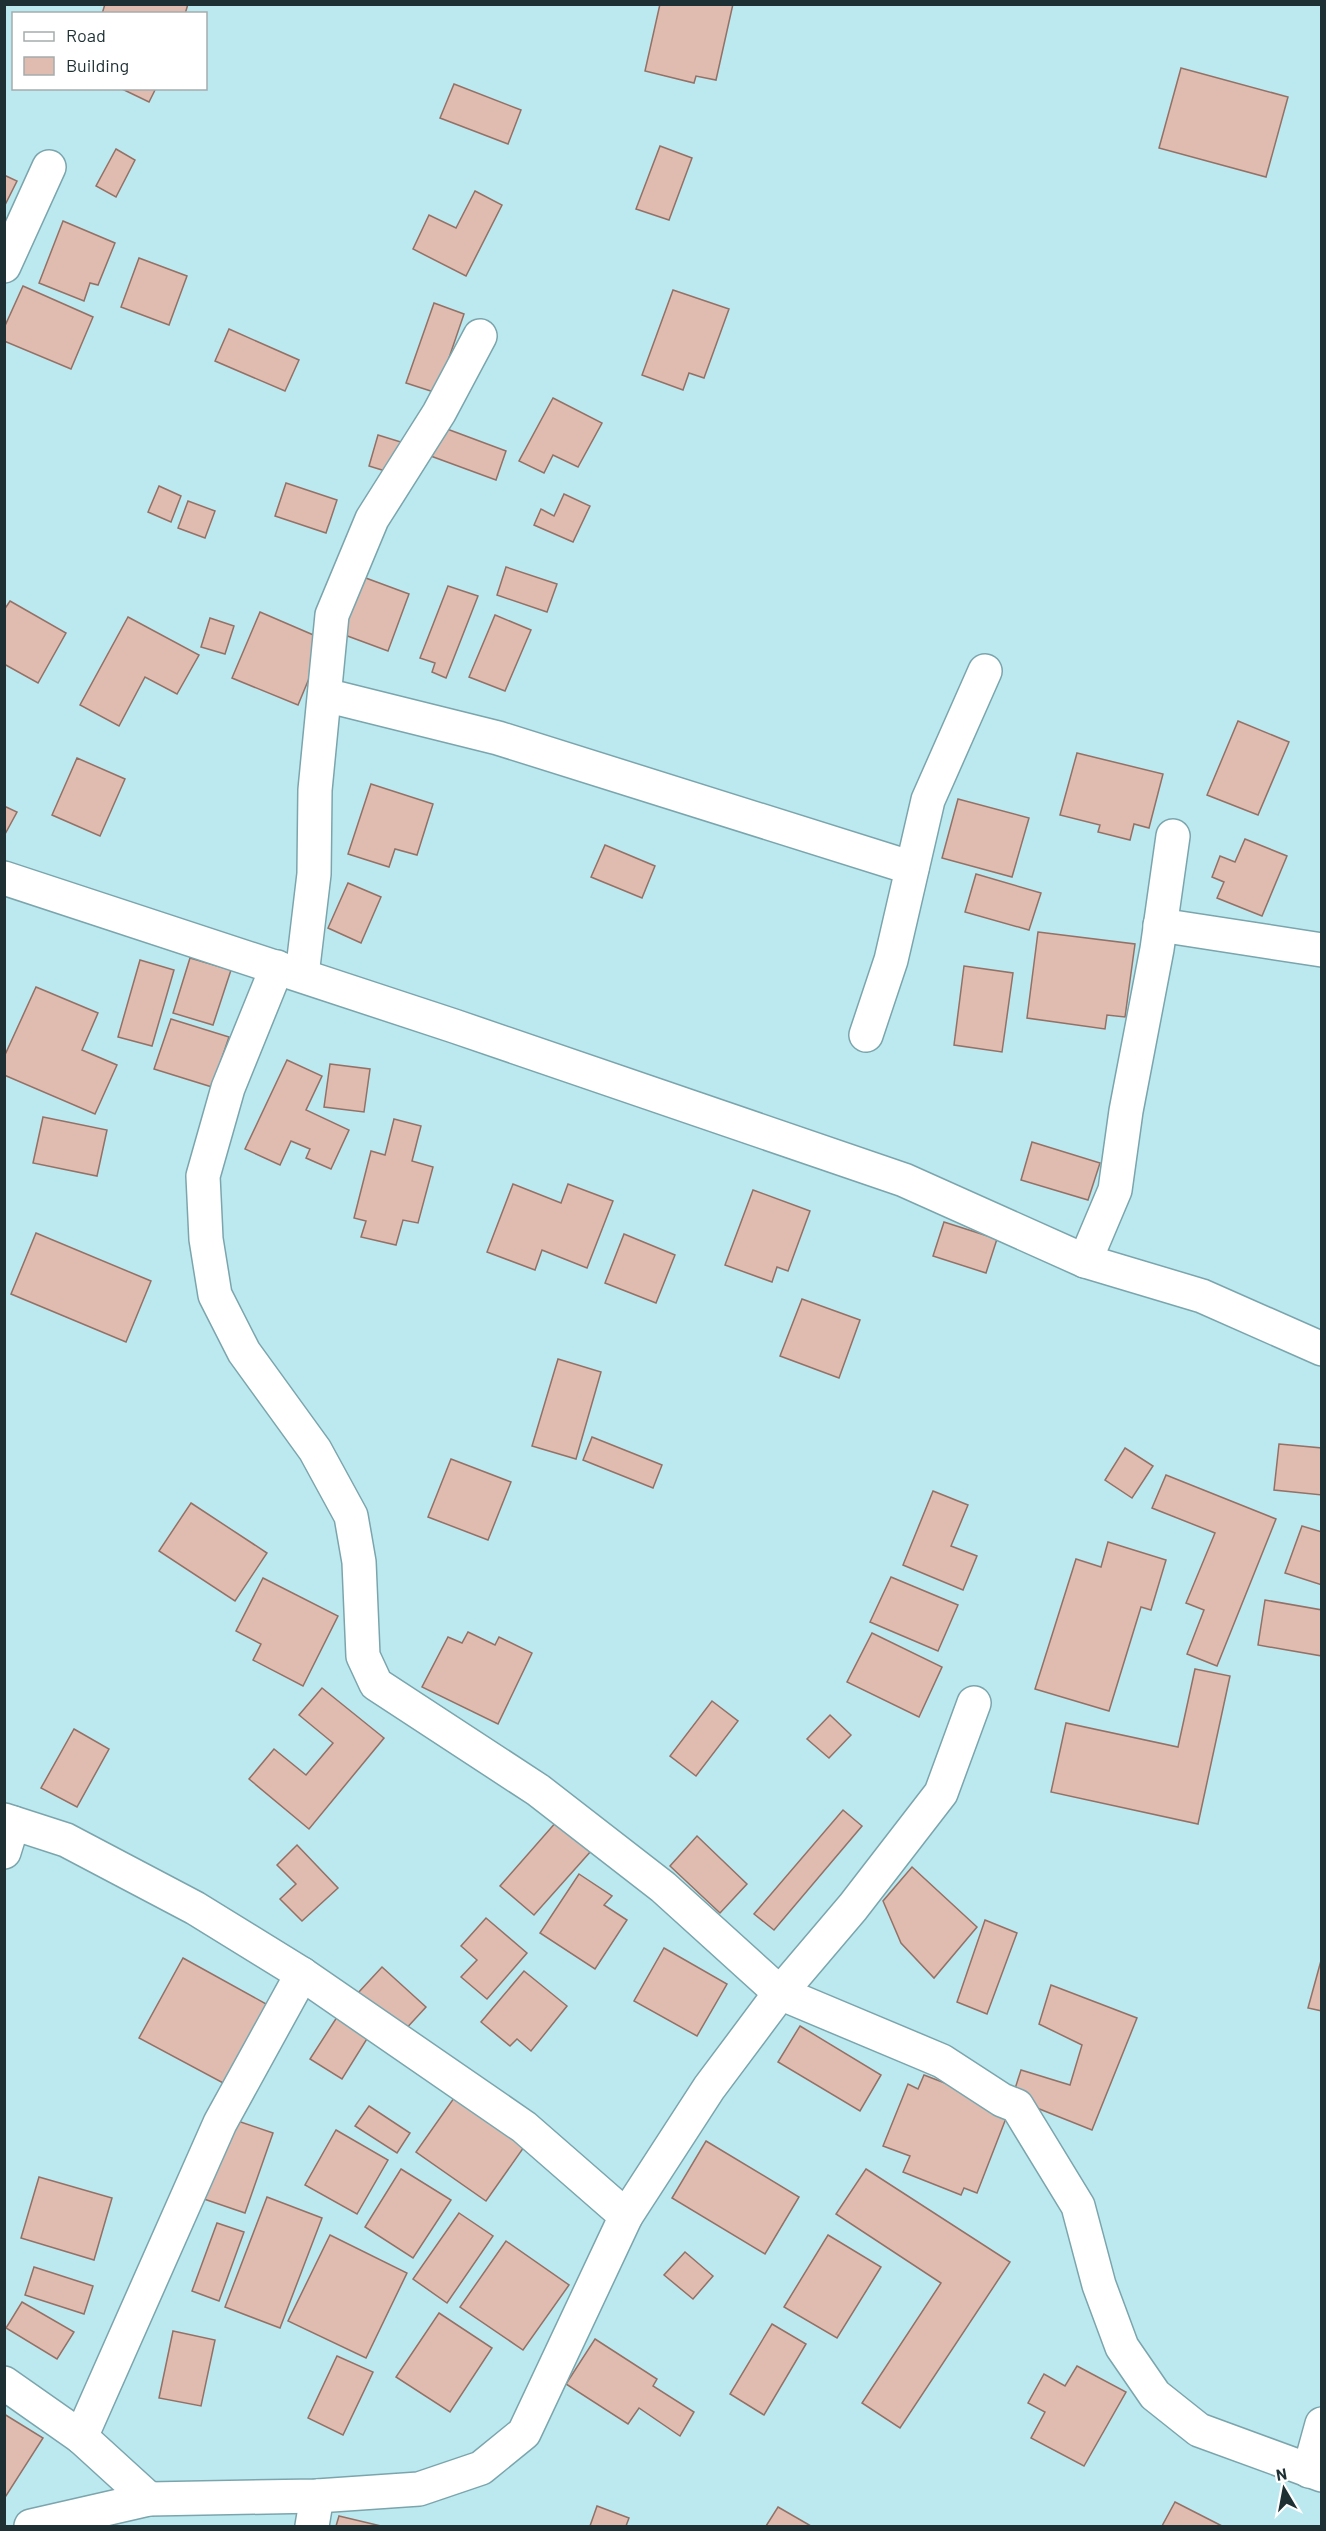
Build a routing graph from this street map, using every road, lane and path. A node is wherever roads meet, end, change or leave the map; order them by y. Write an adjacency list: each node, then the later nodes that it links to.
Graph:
1 (49, 167): 2 (street)
2 (4, 266)
3 (480, 336): 5 (street)
4 (985, 671): 7 (street)
5 (324, 695): 7 (street); 11 (street)
6 (1173, 836): 9 (street)
7 (912, 868): 12 (street)
8 (4, 878): 11 (street)
9 (1160, 925): 10 (street); 13 (street)
10 (1322, 950)
11 (290, 971): 13 (street); 18 (street)
12 (867, 1035)
13 (1084, 1261): 14 (street)
14 (1322, 1349)
15 (974, 1703): 18 (street)
16 (7, 1832): 17 (street)
17 (302, 1974): 19 (street); 22 (street)
18 (780, 1993): 19 (street); 23 (street)
19 (626, 2216): 25 (street)
20 (4, 2383): 22 (street)
21 (1322, 2424): 23 (street)
22 (81, 2438): 24 (street)
23 (1315, 2473)
24 (149, 2499): 25 (street); 26 (street)
25 (314, 2511)
26 (99, 2518): 27 (street)
27 (31, 2526)

